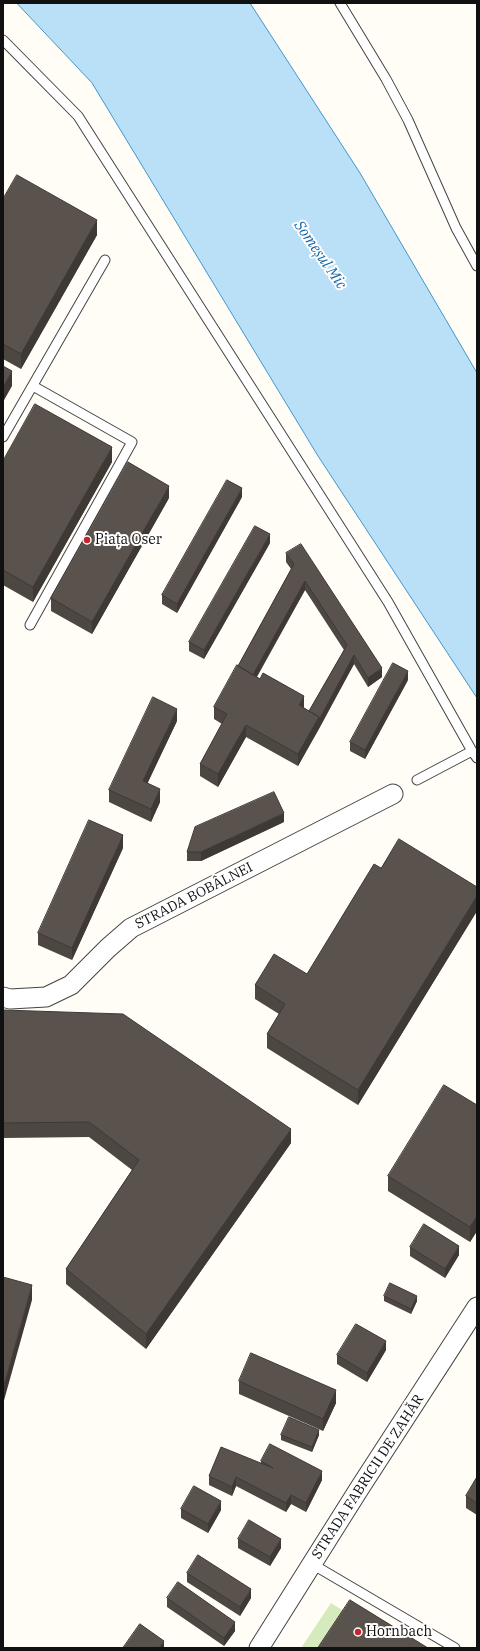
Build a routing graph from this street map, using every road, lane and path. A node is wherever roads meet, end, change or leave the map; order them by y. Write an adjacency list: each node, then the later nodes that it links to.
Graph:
1 (340, 3): 4 (lane)
2 (3, 40): 8 (lane)
3 (105, 260): 5 (lane)
4 (477, 266)
5 (32, 386): 6 (lane); 7 (lane)
6 (3, 437)
7 (30, 625)
8 (475, 755): 9 (lane)
9 (417, 780)
10 (393, 794): 11 (street, STRADA BOBÂLNEI)
11 (3, 997)
12 (477, 1307): 13 (street, STRADA FABRICII DE ZAHĂR)
13 (312, 1564): 14 (street, STRADA FABRICII DE ZAHĂR); 15 (lane)
14 (260, 1648)
15 (455, 1648)

